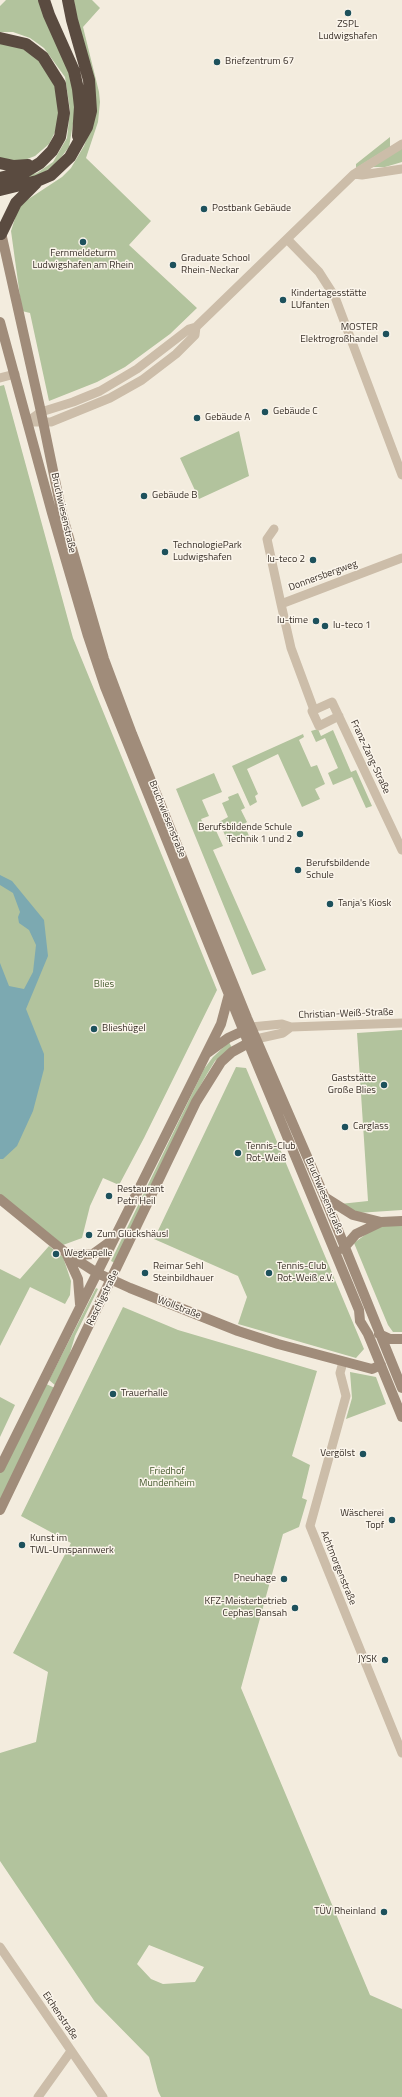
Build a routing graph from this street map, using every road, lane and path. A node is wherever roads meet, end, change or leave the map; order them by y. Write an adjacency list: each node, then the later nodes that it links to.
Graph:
1 (44, 0): 5 (highway)
2 (68, 0): 5 (highway)
3 (0, 38): 10 (highway)
4 (402, 144): 8 (street)
5 (77, 145): 10 (highway)
6 (0, 163): 10 (highway)
7 (402, 169): 8 (street)
8 (354, 174): 13 (street)
9 (0, 178): 10 (highway)
10 (24, 179): 11 (highway); 12 (highway)
11 (0, 190)
12 (1, 231): 18 (main road, Bruchwiesenstraße)
13 (287, 239): 15 (street); 21 (street)
14 (0, 322): 16 (main road, Bruchwiesenstraße)
15 (196, 327): 18 (street); 20 (street)
16 (15, 374): 17 (street); 19 (main road, Bruchwiesenstraße)
17 (0, 378)
18 (41, 412): 19 (street); 20 (main road, Bruchwiesenstraße)
19 (27, 422): 20 (street); 28 (main road, Bruchwiesenstraße)
20 (43, 423): 31 (main road, Bruchwiesenstraße)
21 (402, 475)
22 (274, 529): 24 (street, Donnersbergweg)
23 (402, 558): 24 (street, Donnersbergweg)
24 (281, 604): 25 (street, Franz-Zang-Straße)
25 (314, 710): 26 (street, Franz-Zang-Straße); 26 (street, Franz-Zang-Straße)
26 (339, 716): 27 (street, Franz-Zang-Straße)
27 (402, 850)
28 (229, 994): 31 (main road, Bruchwiesenstraße); 33 (main road)
29 (402, 1023): 30 (street, Christian-Weiß-Straße)
30 (291, 1027): 31 (street, Christian-Weiß-Straße); 32 (street, Christian-Weiß-Straße)
31 (247, 1029): 32 (main road, Bruchwiesenstraße); 33 (main road, Raschigstraße)
32 (252, 1041): 34 (main road, Bruchwiesenstraße); 41 (main road, Bruchwiesenstraße); 43 (main road, Raschigstraße)
33 (204, 1056): 38 (main road, Raschigstraße)
34 (325, 1198): 37 (main road); 39 (main road, Bruchwiesenstraße)
35 (0, 1199): 40 (main road, Wollstraße)
36 (402, 1221): 37 (main road)
37 (381, 1222): 39 (main road)
38 (114, 1239): 40 (main road); 42 (main road, Raschigstraße)
39 (345, 1246): 41 (main road); 46 (main road, Bruchwiesenstraße)
40 (66, 1253): 42 (main road, Wollstraße); 44 (main road)
41 (338, 1259): 45 (main road, Bruchwiesenstraße)
42 (97, 1273): 43 (main road, Wollstraße); 44 (main road, Raschigstraße)
43 (112, 1280): 48 (main road, Wollstraße); 52 (main road, Raschigstraße)
44 (79, 1308): 50 (main road, Raschigstraße)
45 (359, 1310): 46 (main road); 49 (main road, Bruchwiesenstraße)
46 (382, 1336): 47 (main road); 51 (main road, Bruchwiesenstraße)
47 (402, 1340)
48 (343, 1362): 49 (main road, Wollstraße); 56 (street, Achtmorgenstraße)
49 (381, 1365): 53 (main road, Bruchwiesenstraße)
50 (42, 1382): 52 (main road); 54 (main road, Raschigstraße)
51 (402, 1388)
52 (59, 1390): 55 (main road, Raschigstraße)
53 (402, 1417)
54 (0, 1468)
55 (0, 1510)
56 (402, 1753)
57 (0, 1947): 58 (street, Eichenstraße)
58 (71, 2052): 59 (street); 60 (street, Eichenstraße)
59 (38, 2097)
60 (104, 2097)

